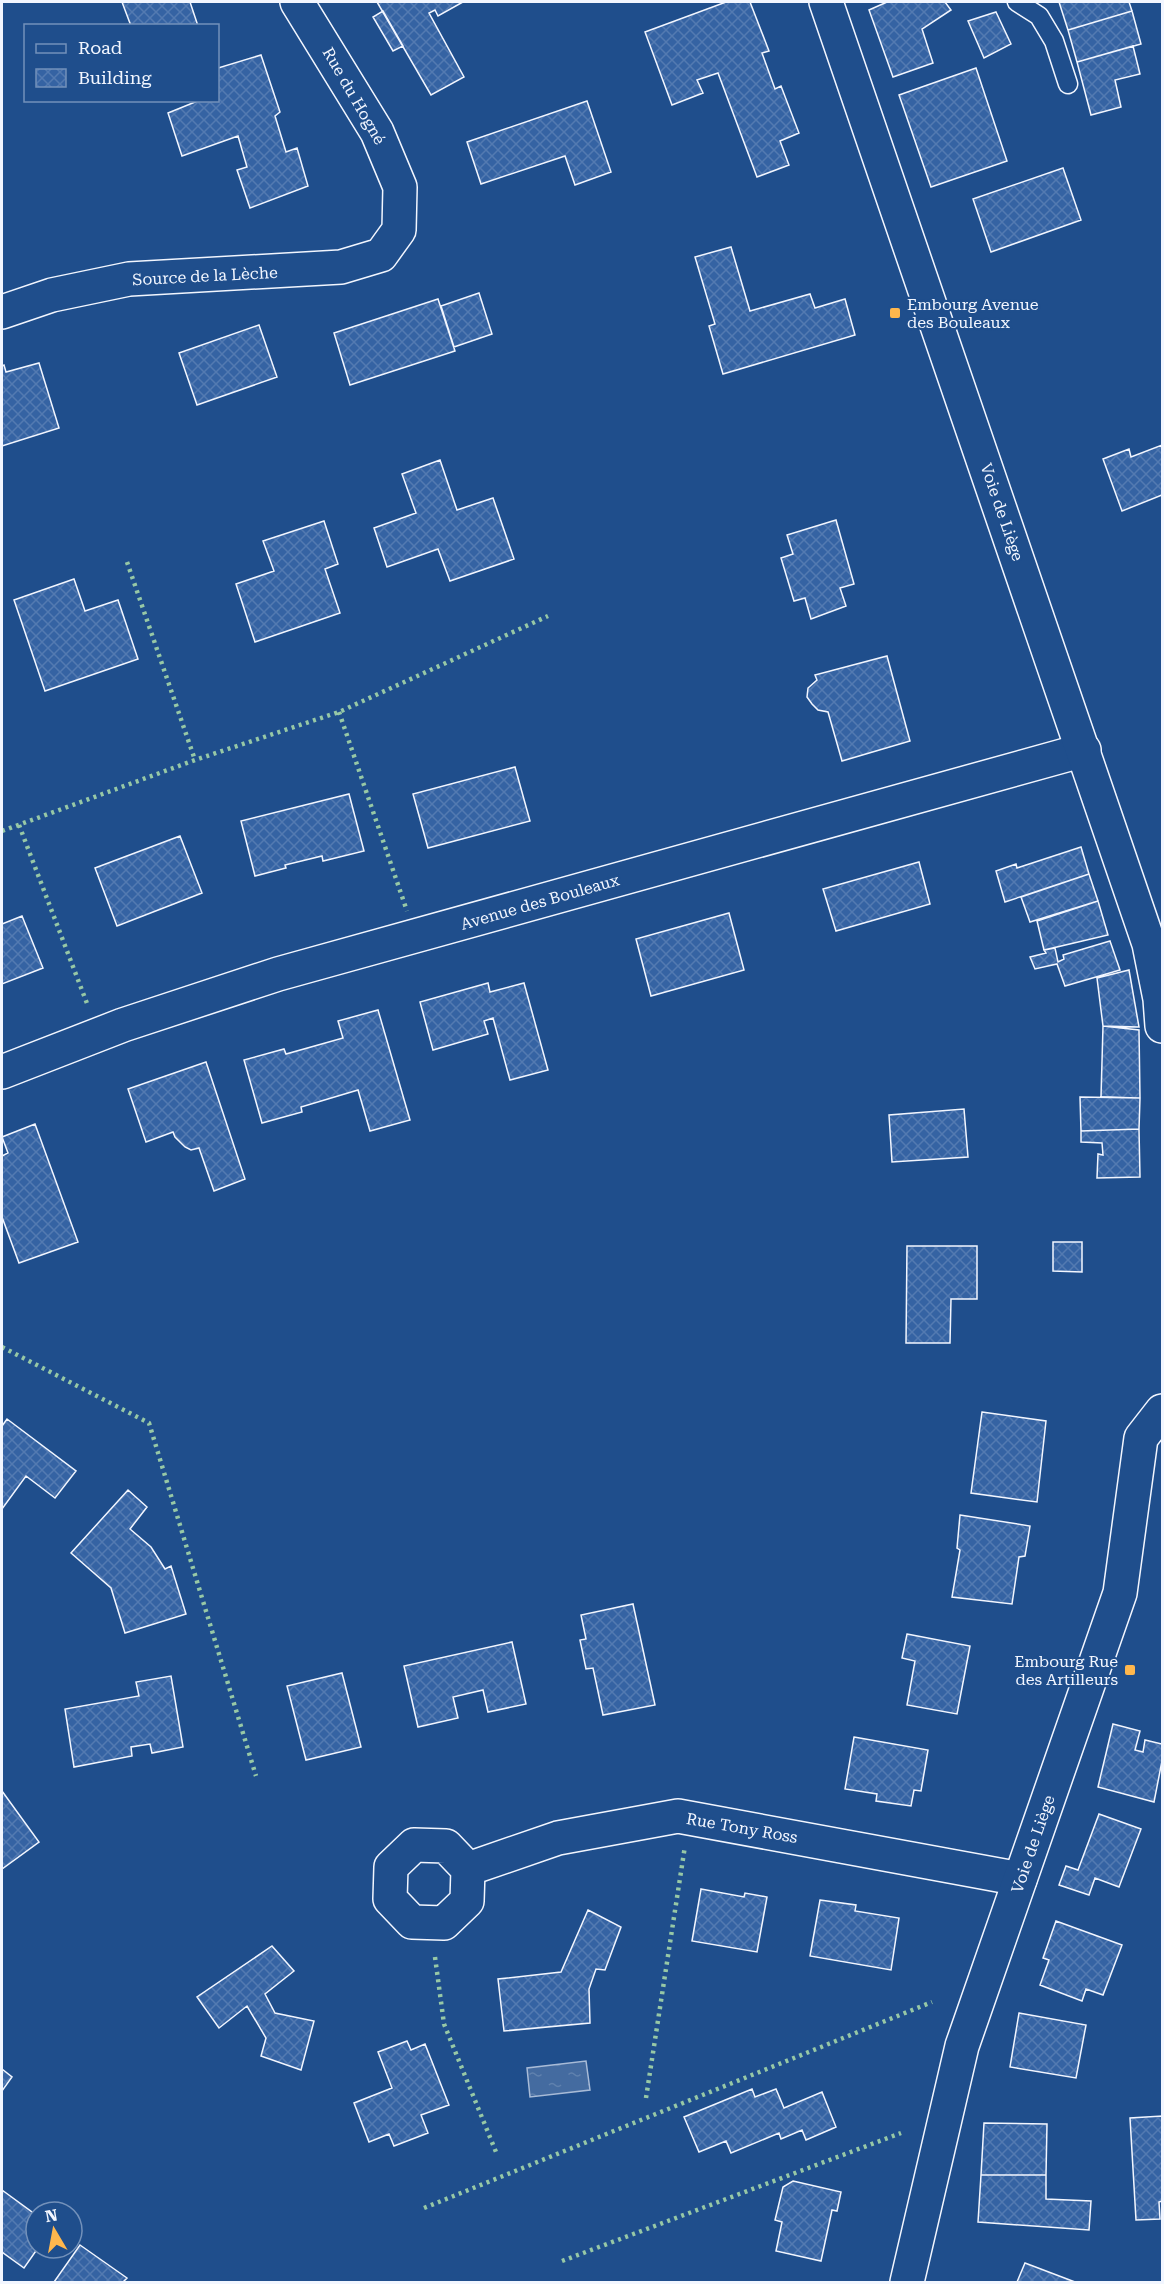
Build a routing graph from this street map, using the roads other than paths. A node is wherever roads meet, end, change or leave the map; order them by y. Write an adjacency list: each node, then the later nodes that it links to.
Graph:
1 (297, 2): 5 (street, Rue du Hogné)
2 (826, 2): 7 (street, Voie de Liège)
3 (1017, 2): 4 (lane)
4 (1068, 84)
5 (399, 230): 6 (street, Source de la Lèche)
6 (2, 312)
7 (1084, 750): 8 (street, Voie de Liège); 9 (street, Avenue des Bouleaux)
8 (1162, 1026)
9 (2, 1072)
10 (1162, 1411): 12 (street, Voie de Liège)
11 (468, 1869): 12 (street, Rue Tony Ross)
12 (1020, 1879): 13 (street, Voie de Liège)
13 (907, 2283)

